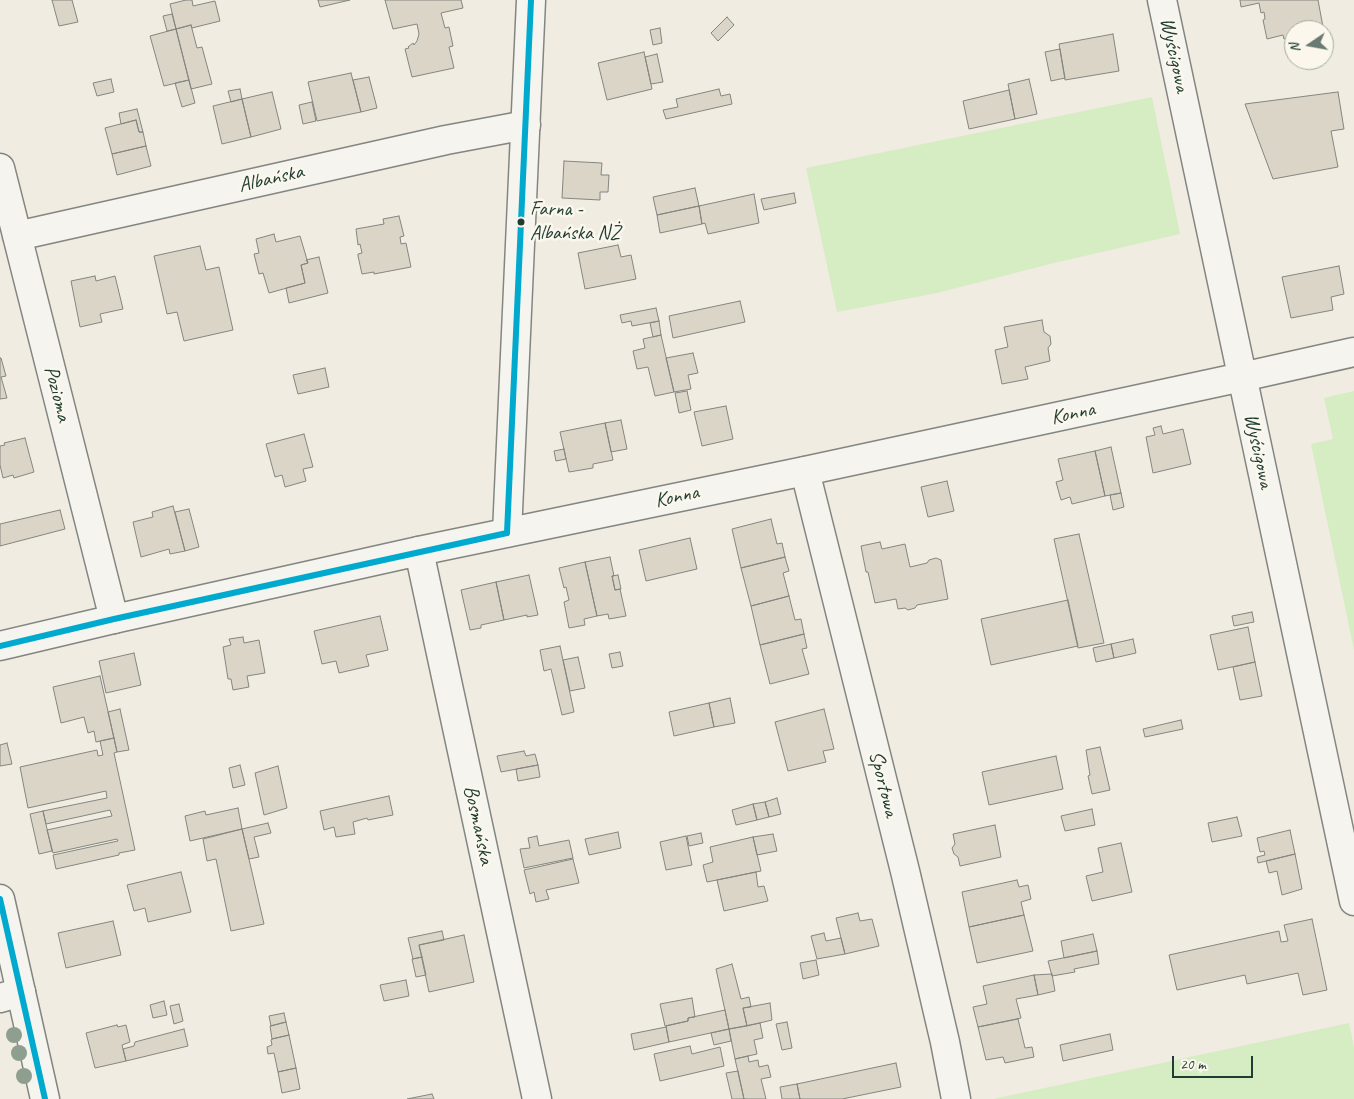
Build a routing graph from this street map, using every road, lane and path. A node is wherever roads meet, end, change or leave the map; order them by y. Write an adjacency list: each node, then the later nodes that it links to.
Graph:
1 (531, 0): 3 (street)
2 (1162, 0): 7 (street, Wyścigowa)
3 (526, 125): 5 (street, Albańska); 9 (street)
4 (0, 168): 5 (street, Pozioma)
5 (17, 236): 11 (street, Pozioma)
6 (1354, 352): 7 (street, Konna)
7 (1242, 378): 8 (street, Konna); 14 (street, Wyścigowa)
8 (804, 471): 9 (street, Konna); 18 (street, Sportowa)
9 (507, 533): 10 (street, Konna)
10 (419, 551): 11 (street, Konna); 17 (street, Bosmańska)
11 (114, 619): 12 (street, Konna)
12 (0, 646)
13 (0, 899): 15 (street)
14 (1354, 901)
15 (10, 995): 16 (street)
16 (45, 1099)
17 (537, 1099)
18 (956, 1099)

